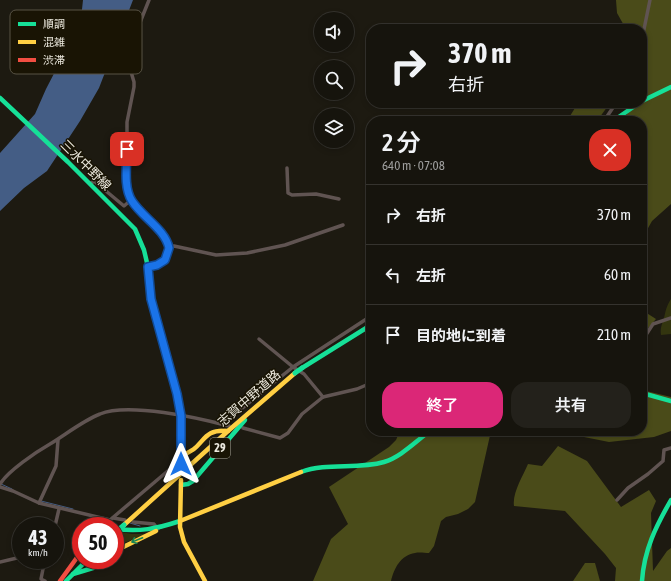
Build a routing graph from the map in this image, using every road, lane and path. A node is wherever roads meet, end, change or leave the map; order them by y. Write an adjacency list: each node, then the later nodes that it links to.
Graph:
1 (149, 0): 3 (street)
2 (650, 0): 4 (street)
3 (142, 18)
4 (645, 24)
5 (132, 74): 12 (street)
6 (671, 87): 8 (main road)
7 (0, 98): 13 (main road, 三水中野線)
8 (647, 98)
9 (631, 108): 10 (main road)
10 (620, 116)
11 (287, 168): 14 (street)
12 (127, 171): 15 (main road)
13 (90, 184): 15 (street); 18 (main road, 三水中野線)
14 (339, 199)
15 (131, 200): 17 (main road)
16 (343, 225): 17 (street)
17 (169, 248): 18 (main road)
18 (148, 267): 31 (main road, 三水中野線)
19 (671, 318): 22 (street)
20 (366, 319): 24 (street)
21 (366, 328): 25 (main road, 志賀中野道路 / 29)
22 (647, 333)
23 (259, 339): 24 (street)
24 (293, 367): 25 (street); 32 (street)
25 (299, 371): 28 (street); 30 (main road, 志賀中野道路 / 29)
26 (366, 385): 28 (street)
27 (647, 394): 29 (main road)
28 (323, 397): 33 (street)
29 (671, 401)
30 (256, 406): 32 (main road, 志賀中野道路 / 29); 48 (main road, 29)
31 (181, 416): 32 (street); 35 (street); 37 (main road, 三水中野線)
32 (227, 427): 37 (main road, 29); 50 (main road, 志賀中野道路 / 29)
33 (243, 428)
34 (423, 436): 48 (main road)
35 (58, 440): 39 (street); 43 (street)
36 (671, 448): 41 (street)
37 (181, 455): 38 (main road, 三水中野線)
38 (181, 465): 47 (street)
39 (0, 483)
40 (0, 487): 43 (street)
41 (617, 500)
42 (671, 500): 65 (main road)
43 (39, 503): 44 (street)
44 (59, 509): 45 (street); 46 (street)
45 (57, 517)
46 (94, 517)
47 (113, 517)
48 (180, 521): 51 (main road, 29); 64 (main road)
49 (133, 522): 51 (street)
50 (124, 523)
51 (158, 530): 52 (main road, 29); 53 (main road, 29, one-way to 53)
52 (124, 531)
53 (124, 547)
54 (12, 559): 55 (street)
55 (0, 562)
56 (72, 564): 62 (main road)
57 (44, 569): 61 (street)
58 (78, 569): 60 (main road)
59 (90, 569): 60 (main road)
60 (73, 574): 63 (main road)
61 (45, 581)
62 (60, 581)
63 (66, 581)
64 (205, 581)
65 (642, 581)

